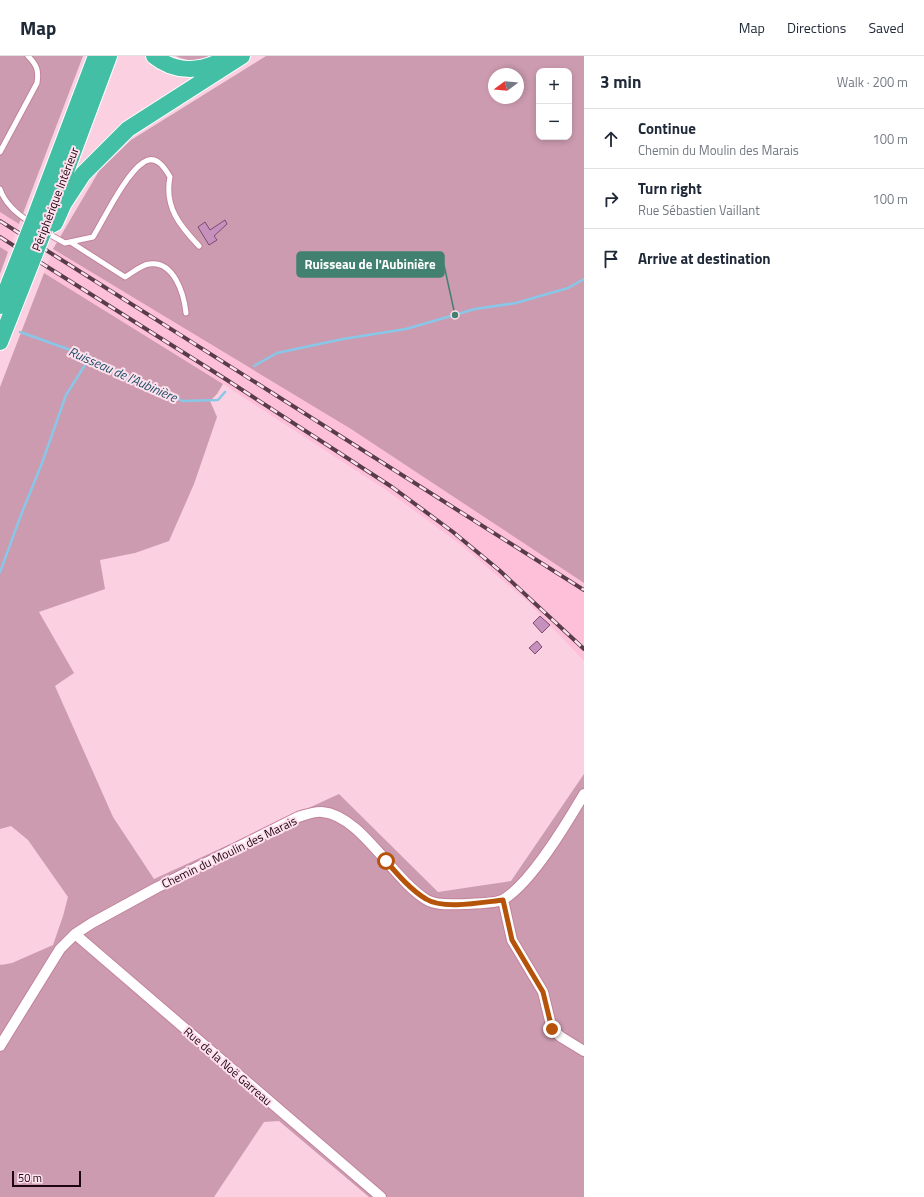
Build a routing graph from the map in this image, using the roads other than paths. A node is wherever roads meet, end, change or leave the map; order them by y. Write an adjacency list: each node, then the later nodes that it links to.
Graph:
1 (28, 56): 7 (lane)
2 (96, 56): 9 (highway)
3 (109, 56): 9 (highway, Périphérique Intérieur)
4 (154, 56): 5 (highway)
5 (229, 56)
6 (242, 56): 9 (highway)
7 (0, 152)
8 (0, 189): 10 (lane)
9 (40, 222): 12 (highway, Périphérique Intérieur, bridge)
10 (72, 243): 11 (lane); 14 (lane)
11 (199, 246)
12 (15, 285): 13 (highway); 15 (highway, Périphérique Intérieur)
13 (0, 306)
14 (186, 313)
15 (0, 342)
16 (584, 794): 17 (street)
17 (503, 900): 18 (street, Chemin du Moulin des Marais); 20 (street)
18 (75, 934): 19 (street, Chemin du Moulin des Marais); 21 (street, Rue de la Noë Garreau)
19 (0, 1046)
20 (584, 1051)
21 (381, 1197)

